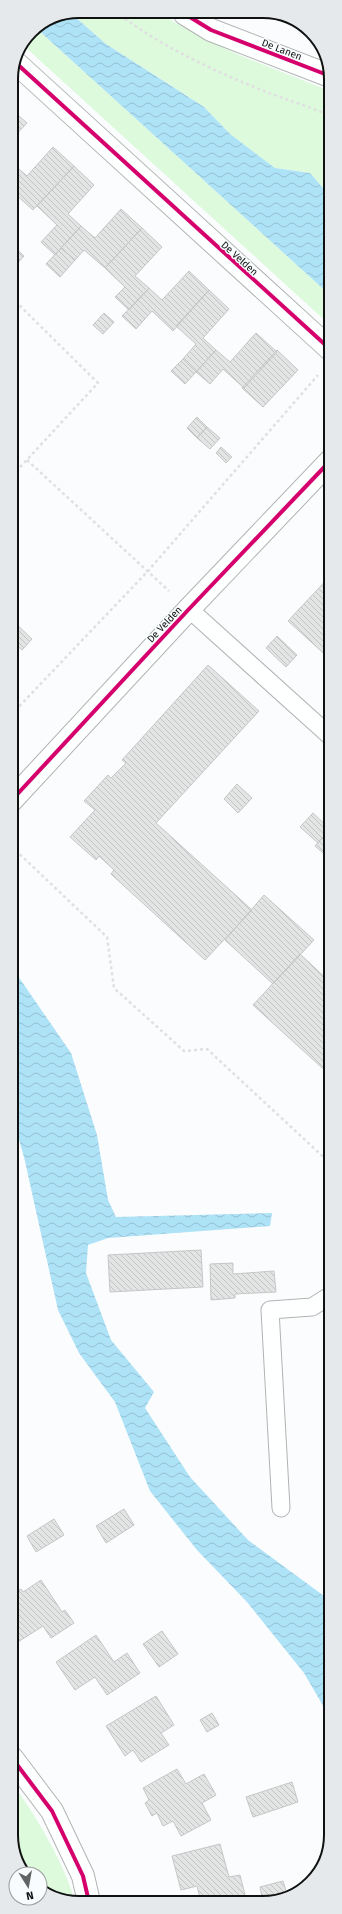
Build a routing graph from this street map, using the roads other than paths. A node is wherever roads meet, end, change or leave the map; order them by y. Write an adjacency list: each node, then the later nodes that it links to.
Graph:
1 (192, 18): 3 (street, De Lanen)
2 (19, 66): 4 (street, De Velden)
3 (323, 73)
4 (324, 345)
5 (324, 467): 6 (street, De Velden)
6 (189, 609): 7 (lane); 8 (street, De Velden)
7 (324, 731)
8 (18, 793)
9 (324, 1299): 10 (lane)
10 (281, 1508)
11 (18, 1766): 12 (street)
12 (88, 1896)

